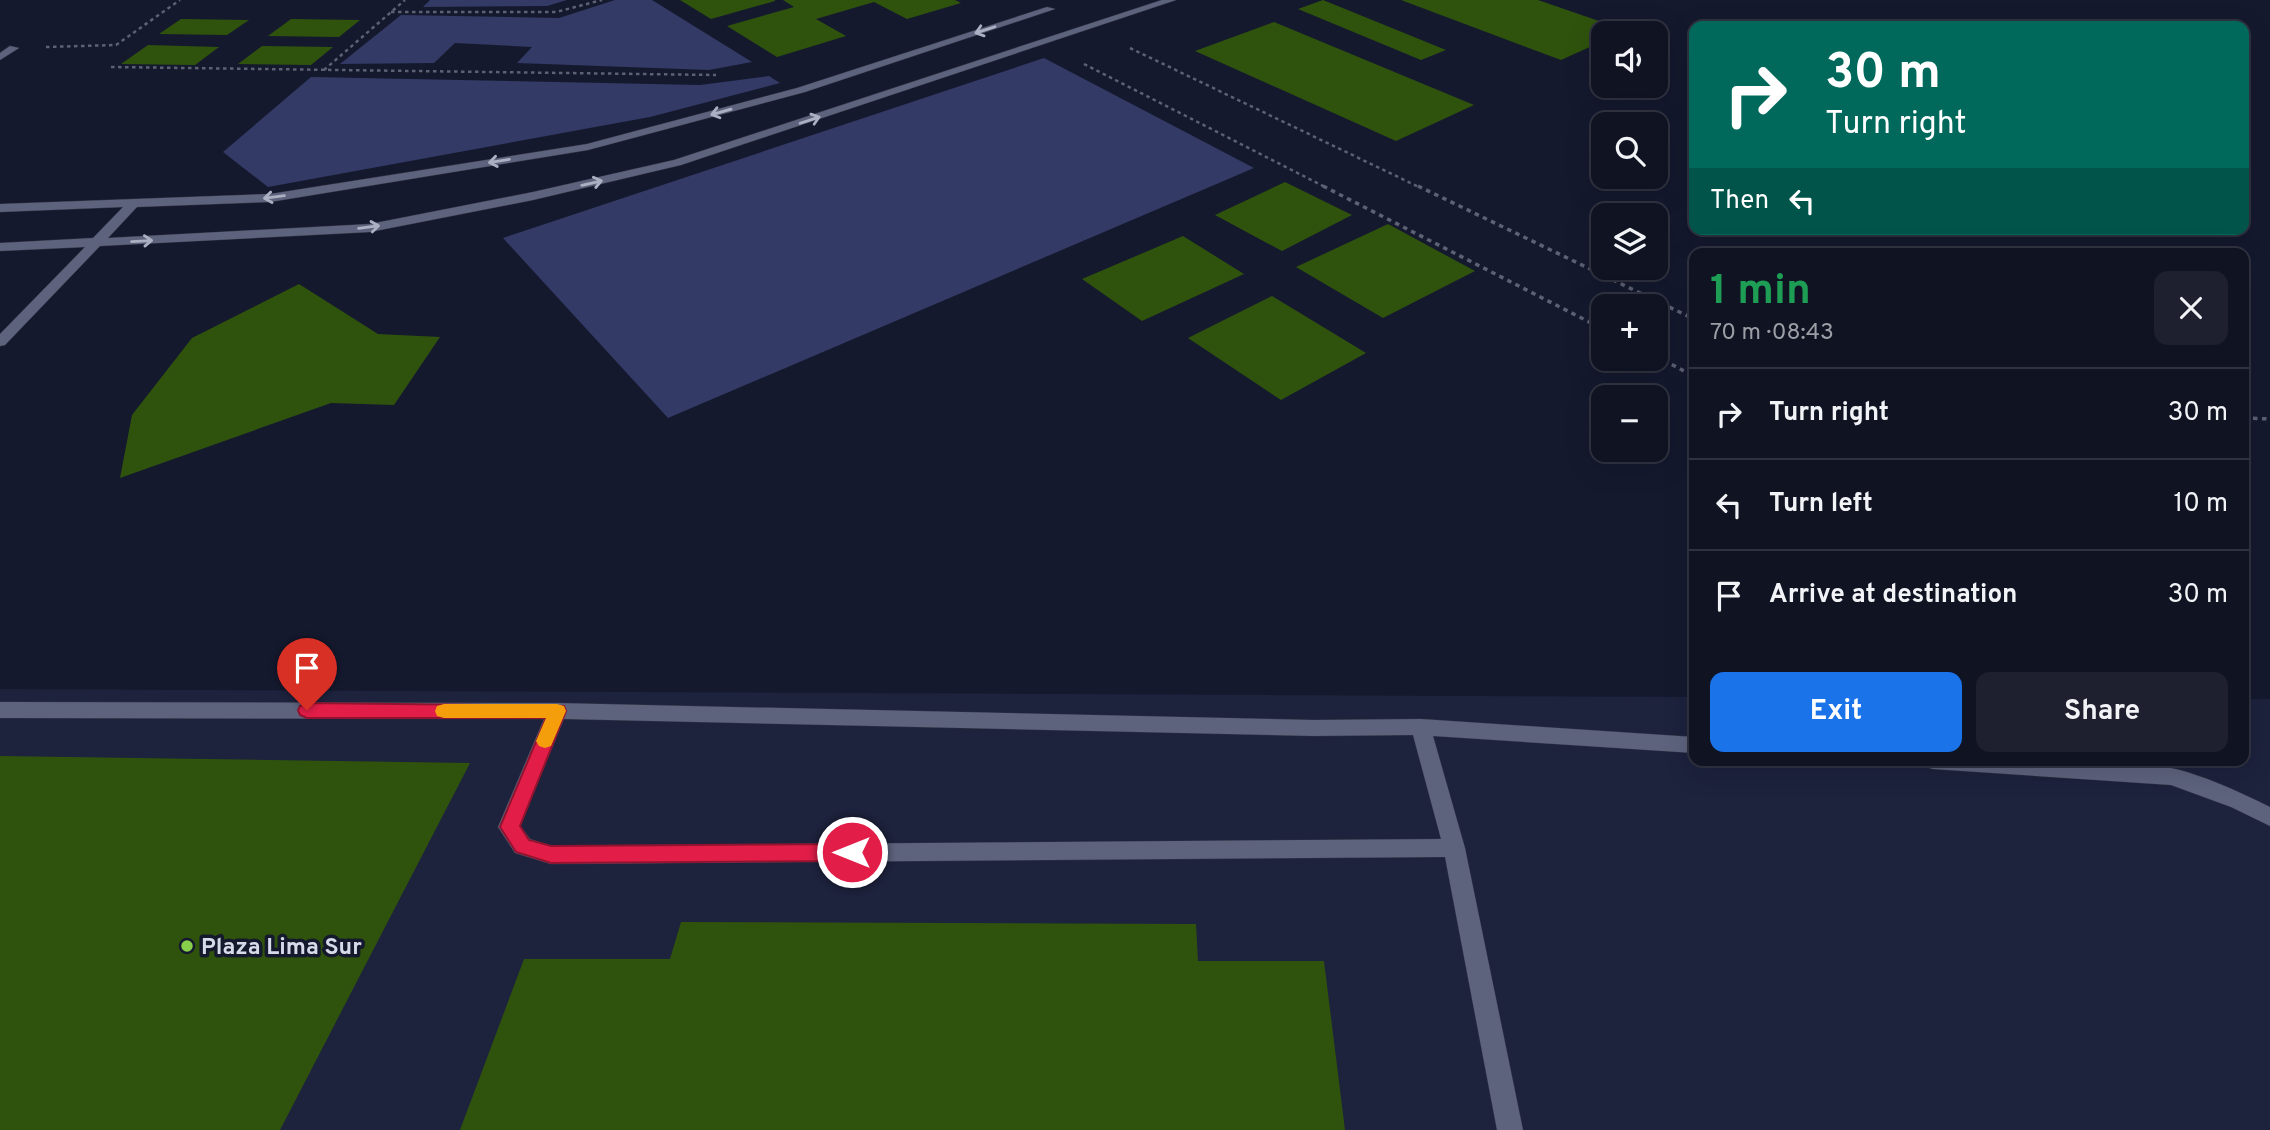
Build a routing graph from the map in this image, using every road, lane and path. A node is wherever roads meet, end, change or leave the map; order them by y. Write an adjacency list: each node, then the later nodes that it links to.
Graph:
1 (180, 0): 9 (path)
2 (405, 0): 6 (path)
3 (602, 0): 6 (path)
4 (1171, 0): 7 (lane)
5 (1050, 9): 14 (lane, one-way to 14)
6 (391, 12): 12 (path)
7 (1089, 28): 8 (lane); 18 (path)
8 (1042, 43): 16 (lane, one-way to 8); 19 (path)
9 (14, 48): 10 (lane)
10 (0, 57)
11 (111, 67): 12 (path)
12 (324, 70): 13 (path)
13 (723, 75)
14 (134, 203): 15 (lane); 16 (lane)
15 (0, 208)
16 (97, 243): 17 (lane); 20 (lane)
17 (0, 247)
18 (1689, 317)
19 (1591, 324)
20 (0, 342)
21 (1668, 362): 22 (path)
22 (1684, 371)
23 (2249, 418): 24 (path)
24 (2270, 419)
25 (0, 710): 26 (lane)
26 (557, 711): 27 (lane); 31 (lane)
27 (1421, 727): 28 (lane); 31 (lane)
28 (1689, 745)
29 (2008, 766): 30 (lane)
30 (2270, 817)
31 (1454, 848): 32 (lane)
32 (1510, 1130)

